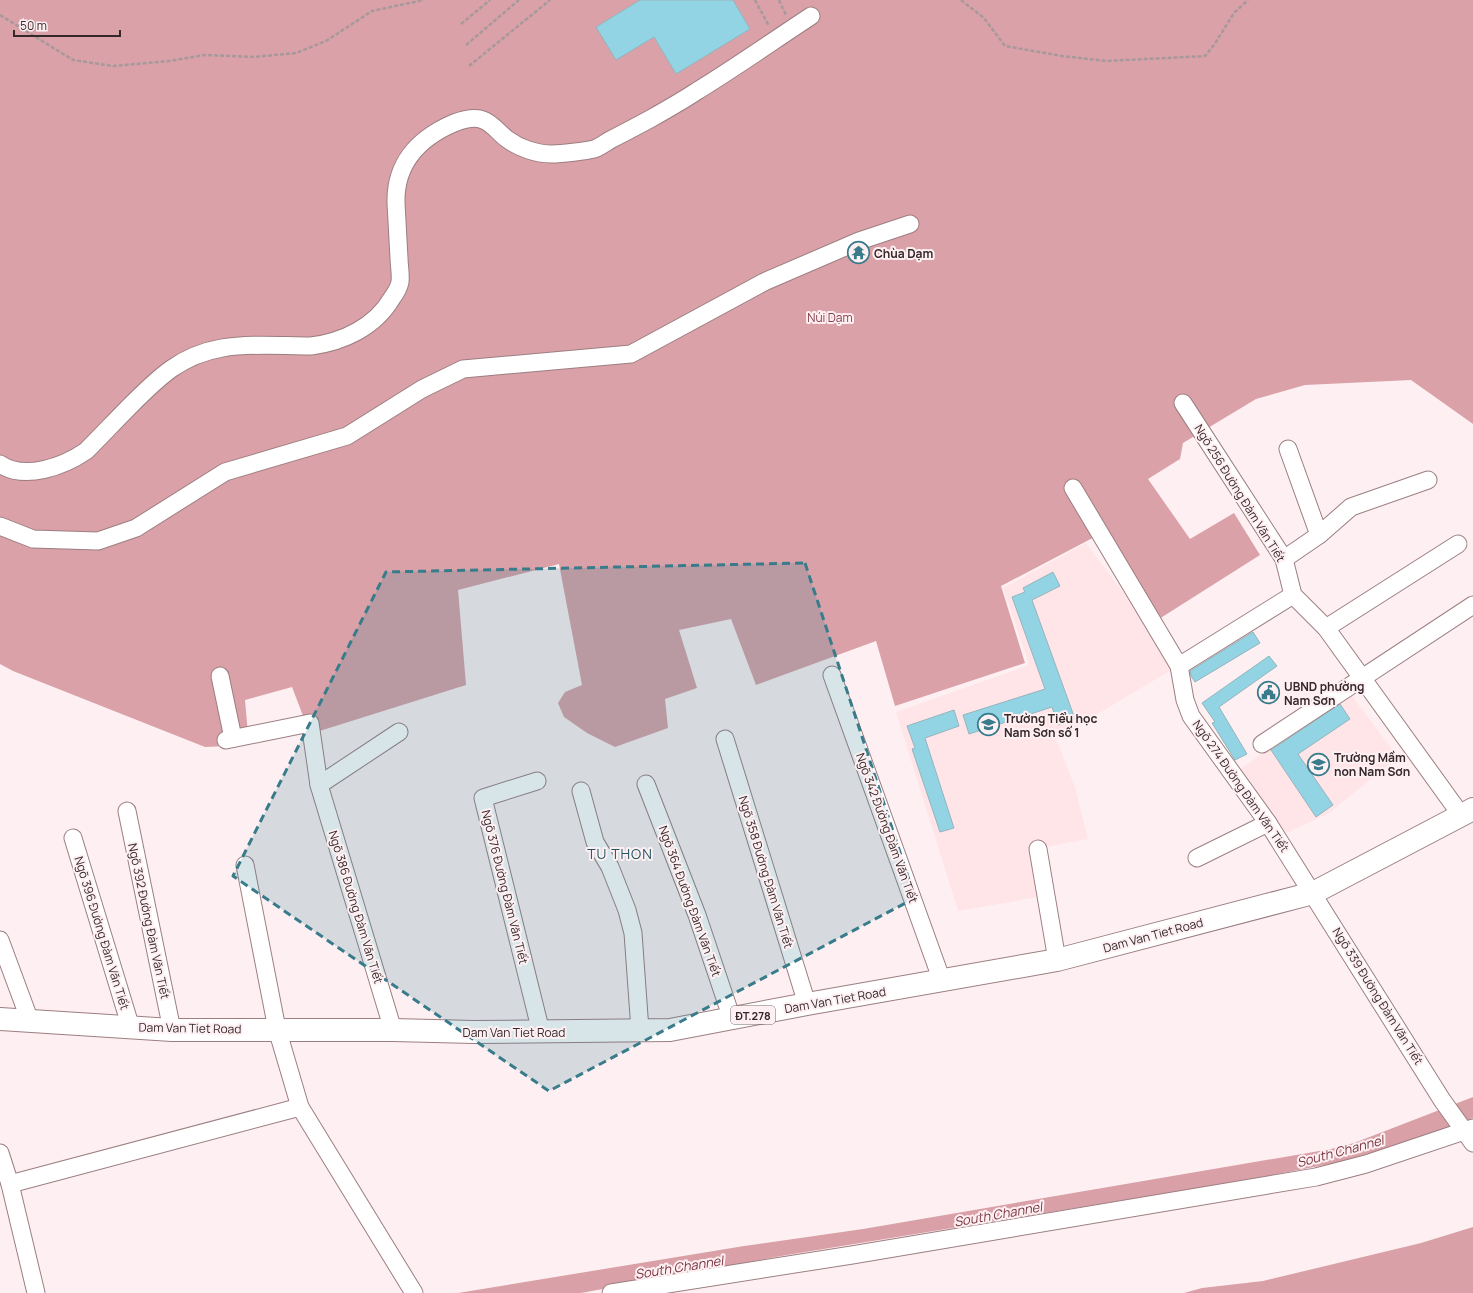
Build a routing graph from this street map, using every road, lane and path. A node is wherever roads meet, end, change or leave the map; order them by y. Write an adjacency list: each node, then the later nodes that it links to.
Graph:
1 (424, 0): 8 (path)
2 (490, 0): 10 (path)
3 (519, 0): 12 (path)
4 (550, 0): 13 (path)
5 (755, 0): 11 (path)
6 (961, 0): 7 (path)
7 (1248, 0)
8 (0, 15)
9 (811, 16): 11 (street)
10 (461, 24)
11 (776, 39): 17 (street)
12 (466, 45)
13 (469, 66)
14 (910, 224): 20 (street)
15 (1183, 403): 23 (street, Ngõ 256 Đường Đàm Văn Tiết)
16 (1288, 449): 21 (street)
17 (0, 464)
18 (1428, 480): 21 (street)
19 (1073, 488): 27 (street, Ngõ 274 Đường Đàm Văn Tiết)
20 (0, 526)
21 (1319, 535): 23 (street)
22 (1458, 544): 26 (street)
23 (1284, 560): 24 (street, Ngõ 256 Đường Đàm Văn Tiết)
24 (1293, 594): 26 (street, Ngõ 256 Đường Đàm Văn Tiết); 27 (street)
25 (1473, 605): 30 (street)
26 (1326, 628): 30 (street, Ngõ 256 Đường Đàm Văn Tiết)
27 (1179, 666): 40 (street, Ngõ 274 Đường Đàm Văn Tiết)
28 (220, 676): 35 (street, Ngõ 386 Đường Đàm Văn Tiết)
29 (832, 676): 48 (street, Ngõ 342 Đường Đàm Văn Tiết)
30 (1362, 678): 33 (street); 39 (street, Ngõ 256 Đường Đàm Văn Tiết)
31 (399, 732): 35 (street)
32 (725, 739): 49 (street, Ngõ 358 Đường Đàm Văn Tiết)
33 (1262, 744)
34 (537, 781): 58 (street, Ngõ 376 Đường Đàm Văn Tiết)
35 (319, 784): 56 (street, Ngõ 386 Đường Đàm Văn Tiết)
36 (646, 784): 51 (street, Ngõ 364 Đường Đàm Văn Tiết)
37 (581, 791): 57 (street)
38 (127, 811): 55 (street, Ngõ 392 Đường Đàm Văn Tiết)
39 (1467, 812): 45 (main road, Dam Van Tiet Road / ĐT.278)
40 (1268, 822): 43 (street); 45 (street, Ngõ 274 Đường Đàm Văn Tiết)
41 (73, 838): 53 (street, Ngõ 396 Đường Đàm Văn Tiết)
42 (1038, 849): 47 (street)
43 (1197, 858)
44 (246, 865): 54 (street)
45 (1313, 893): 47 (main road, Dam Van Tiet Road / ĐT.278); 60 (street, Ngõ 339 Đường Đàm Văn Tiết)
46 (0, 940): 52 (street)
47 (1058, 960): 48 (main road, Dam Van Tiet Road / ĐT.278)
48 (942, 981): 49 (main road, Dam Van Tiet Road / ĐT.278)
49 (807, 1004): 51 (main road, Dam Van Tiet Road / ĐT.278)
50 (0, 1019): 52 (main road, Dam Van Tiet Road / ĐT.278)
51 (732, 1019): 57 (main road, Dam Van Tiet Road / ĐT.278)
52 (30, 1021): 53 (main road, Dam Van Tiet Road / ĐT.278)
53 (131, 1028): 55 (main road, Dam Van Tiet Road / ĐT.278)
54 (276, 1029): 55 (main road, Dam Van Tiet Road / ĐT.278); 56 (main road, Dam Van Tiet Road / ĐT.278); 59 (street)
55 (172, 1030)
56 (393, 1030): 58 (main road, Dam Van Tiet Road / ĐT.278)
57 (640, 1030): 58 (main road, Dam Van Tiet Road / ĐT.278)
58 (541, 1032)
59 (300, 1107): 62 (street); 64 (street)
60 (1470, 1134): 65 (street)
61 (0, 1153): 62 (street)
62 (10, 1184): 63 (street)
63 (36, 1293)
64 (414, 1293)
65 (611, 1293)

